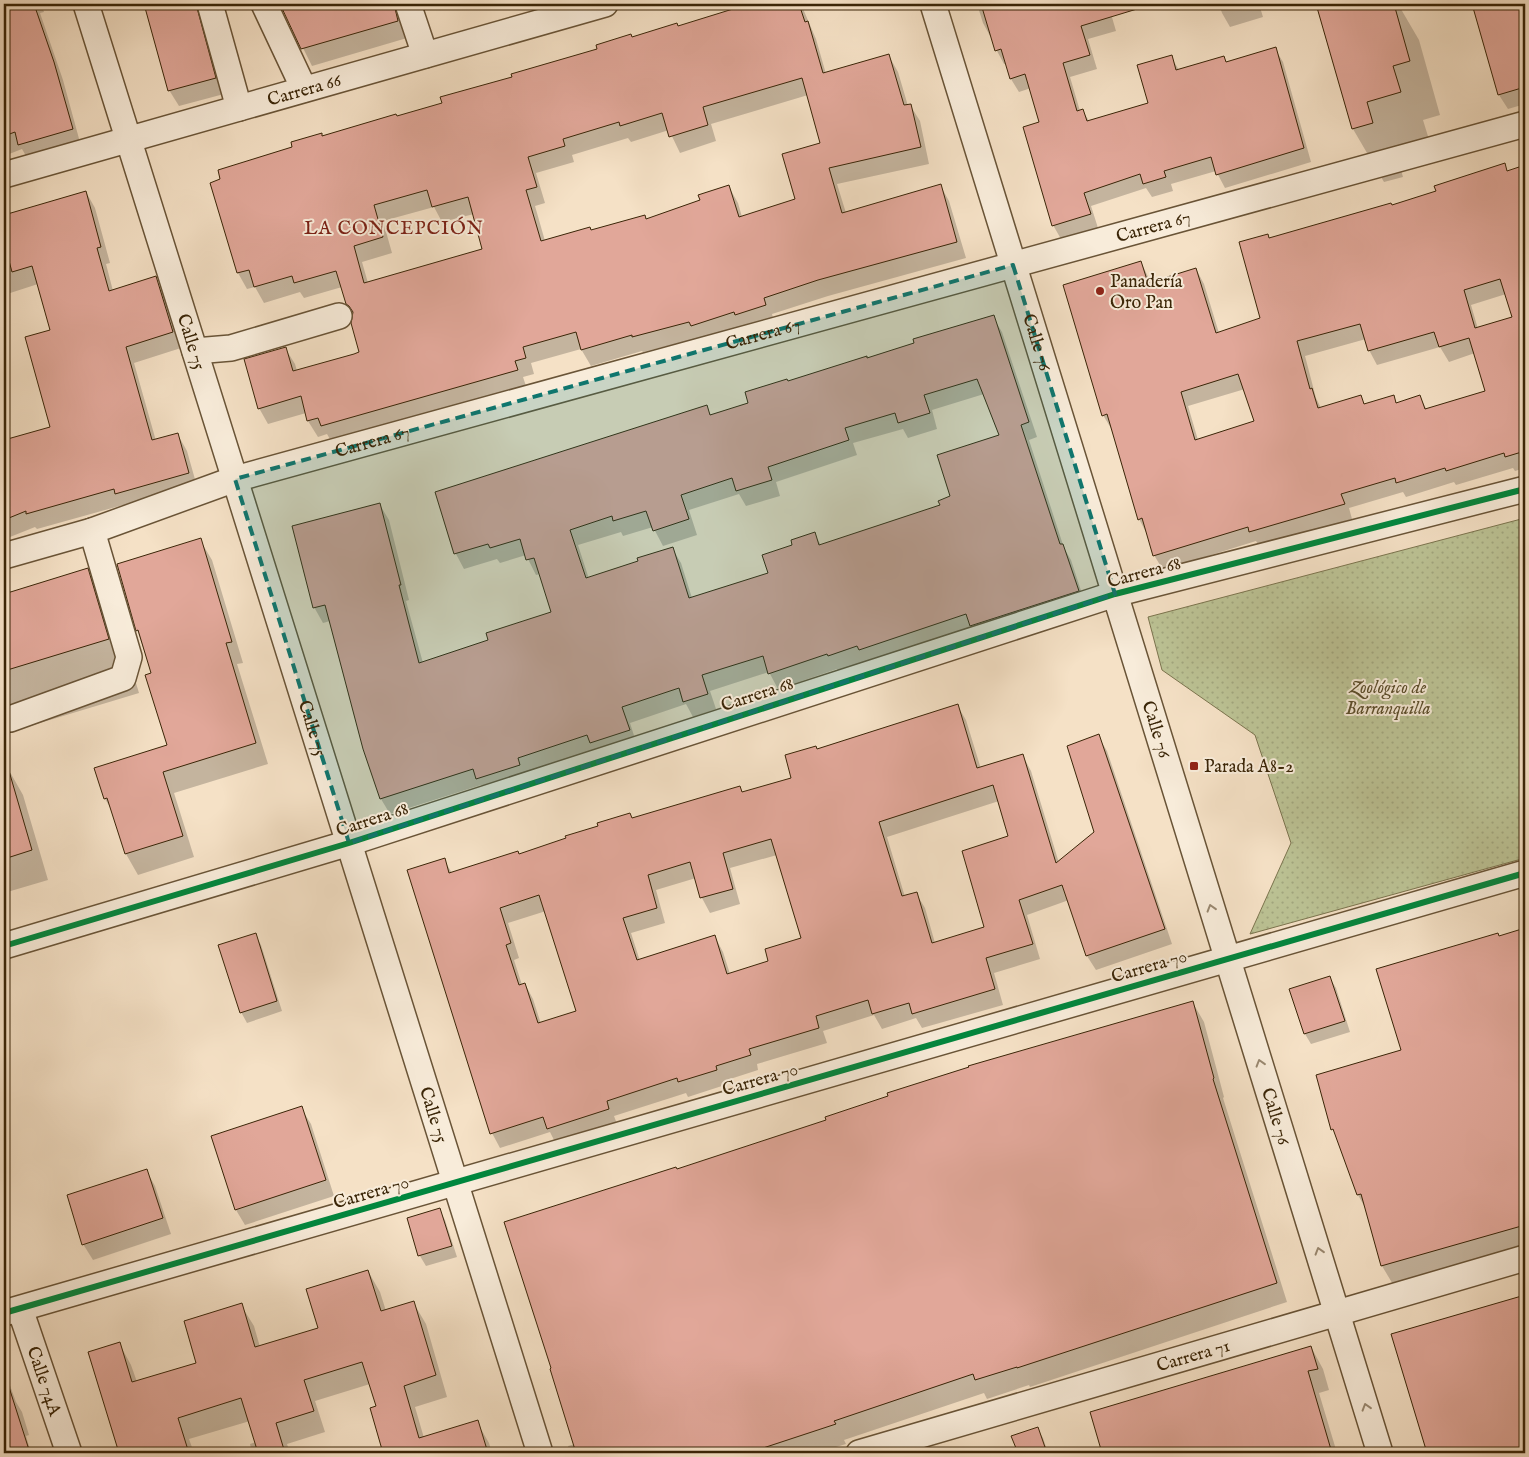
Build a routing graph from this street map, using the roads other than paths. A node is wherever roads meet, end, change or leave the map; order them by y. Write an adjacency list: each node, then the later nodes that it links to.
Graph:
1 (86, 4): 11 (street, Calle 75)
2 (210, 4): 9 (street)
3 (264, 4): 8 (street)
4 (408, 4): 7 (street)
5 (605, 4): 7 (street, Carrera 66)
6 (933, 4): 13 (street, Calle 76)
7 (424, 55): 8 (street, Carrera 66)
8 (304, 90): 9 (street, Carrera 66)
9 (240, 108): 11 (street, Carrera 66)
10 (1525, 124): 13 (street, Carrera 67)
11 (128, 140): 12 (street, Carrera 66); 15 (street, Calle 75)
12 (4, 175)
13 (1013, 265): 16 (street, Carrera 67); 20 (street, Calle 76)
14 (339, 316): 15 (street)
15 (195, 351): 16 (street, Calle 75)
16 (235, 479): 18 (street, Carrera 67); 22 (street, Calle 75)
17 (1525, 489): 20 (street, Carrera 68)
18 (92, 531): 19 (street, Carrera 67); 21 (street)
19 (4, 556)
20 (1114, 594): 22 (street, Carrera 68); 25 (street, Calle 76, one-way to 20)
21 (4, 717)
22 (349, 843): 24 (street, Carrera 68); 26 (street, Calle 75)
23 (1525, 873): 25 (street, Carrera 70)
24 (4, 946)
25 (1227, 960): 26 (street, Carrera 70); 29 (street, Calle 76, one-way to 25)
26 (455, 1183): 28 (street, Carrera 70); 32 (street, Calle 75)
27 (1525, 1258): 29 (street, Carrera 71)
28 (12, 1311): 31 (street, Calle 74A)
29 (1338, 1313): 30 (street, Carrera 71); 34 (street, Calle 76, one-way to 29)
30 (935, 1443): 33 (street, Carrera 71)
31 (69, 1453)
32 (540, 1453)
33 (859, 1453)
34 (1380, 1453)

